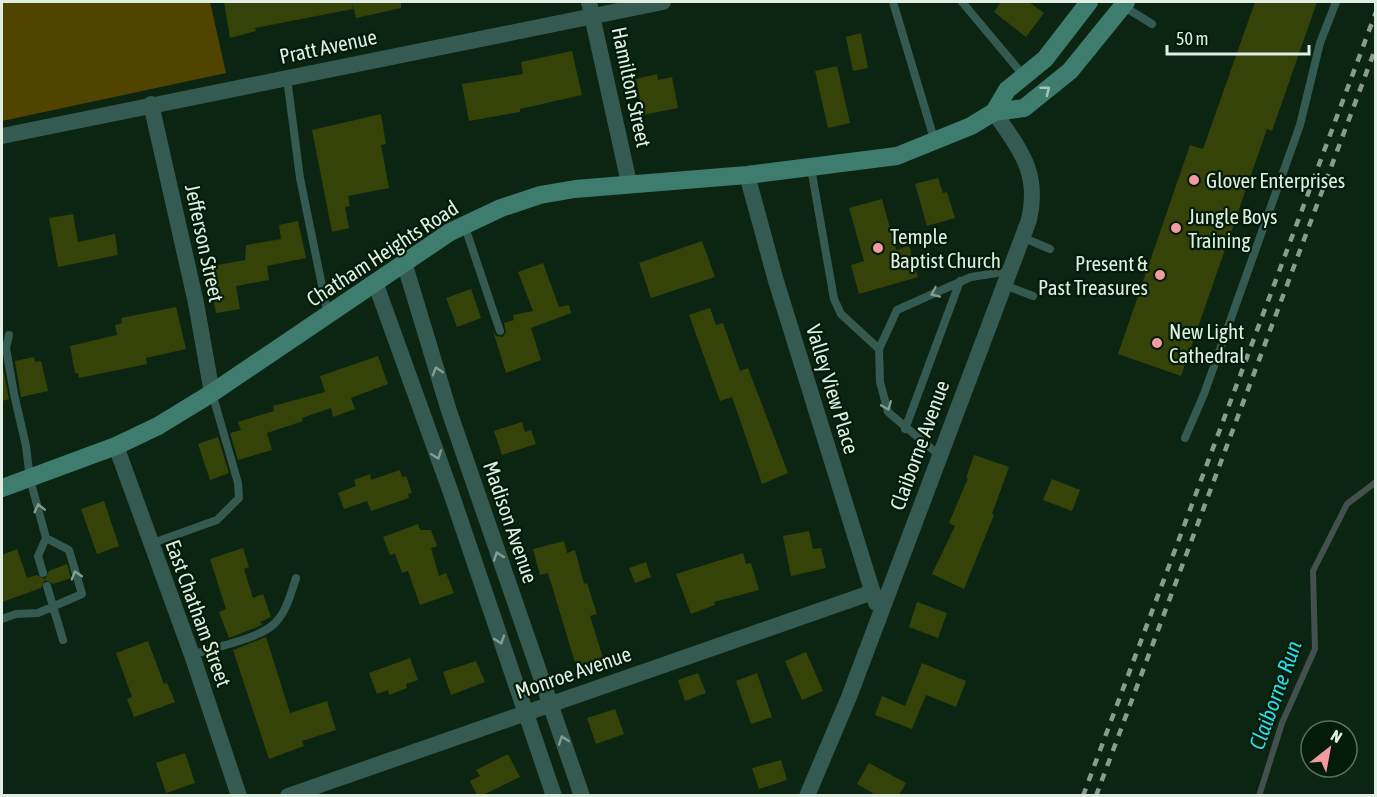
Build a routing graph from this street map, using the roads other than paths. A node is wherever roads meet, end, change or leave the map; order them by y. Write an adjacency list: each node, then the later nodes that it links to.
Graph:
1 (663, 2): 7 (street, Pratt Avenue)
2 (893, 2): 14 (lane)
3 (962, 2): 9 (lane)
4 (1089, 2): 9 (main road, Chatham Heights Road)
5 (1336, 2): 32 (lane)
6 (1125, 4): 8 (lane); 12 (main road, Chatham Heights Road, one-way to 6)
7 (591, 9): 10 (street, Pratt Avenue); 17 (street, Hamilton Street)
8 (1152, 24)
9 (1024, 76): 12 (main road, Chatham Heights Road)
10 (287, 77): 11 (street, Pratt Avenue); 26 (lane)
11 (151, 104): 13 (street, Pratt Avenue); 30 (street, Jefferson Street)
12 (994, 112): 14 (main road, Chatham Heights Road); 19 (street, Claiborne Avenue)
13 (2, 136)
14 (935, 142): 15 (main road, Chatham Heights Road)
15 (811, 168): 16 (main road, Chatham Heights Road); 29 (lane)
16 (747, 175): 17 (main road, Chatham Heights Road); 42 (street, Valley View Place)
17 (630, 183): 18 (main road, Chatham Heights Road)
18 (464, 224): 21 (main road, Chatham Heights Road); 27 (lane)
19 (1024, 238): 20 (lane); 22 (street, Claiborne Avenue)
20 (1050, 249)
21 (404, 262): 24 (main road, Chatham Heights Road); 48 (street, Madison Avenue, one-way to 21)
22 (1007, 278): 23 (lane); 25 (lane); 34 (street, Claiborne Avenue)
23 (960, 281): 29 (lane, one-way to 29); 31 (lane)
24 (375, 282): 26 (main road, Chatham Heights Road); 49 (street, one-way to 49)
25 (1033, 296)
26 (328, 315): 30 (main road, Chatham Heights Road)
27 (500, 331)
28 (9, 335): 35 (lane)
29 (879, 349): 31 (lane, one-way to 31)
30 (212, 393): 33 (main road, Chatham Heights Road); 38 (lane)
31 (905, 429): 34 (lane)
32 (1185, 438)
33 (116, 446): 35 (main road, Chatham Heights Road); 38 (street, East Chatham Street)
34 (939, 456): 44 (street, Claiborne Avenue)
35 (30, 479): 36 (main road, Chatham Heights Road); 37 (lane, one-way to 35)
36 (2, 488)
37 (46, 538): 39 (lane); 43 (lane, one-way to 37)
38 (150, 544): 47 (street, East Chatham Street)
39 (43, 573)
40 (296, 578): 47 (lane)
41 (47, 586): 43 (lane)
42 (873, 592): 44 (street, Valley View Place); 48 (street, Monroe Avenue)
43 (53, 606): 45 (lane); 46 (lane)
44 (880, 615): 54 (street, Claiborne Avenue)
45 (2, 620)
46 (63, 640)
47 (192, 655): 50 (street, East Chatham Street)
48 (551, 704): 49 (street, Monroe Avenue); 53 (street, Madison Avenue, one-way to 48)
49 (524, 712): 51 (street, Monroe Avenue); 52 (street)
50 (239, 795)
51 (288, 795)
52 (554, 795)
53 (582, 795)
54 (807, 795)

